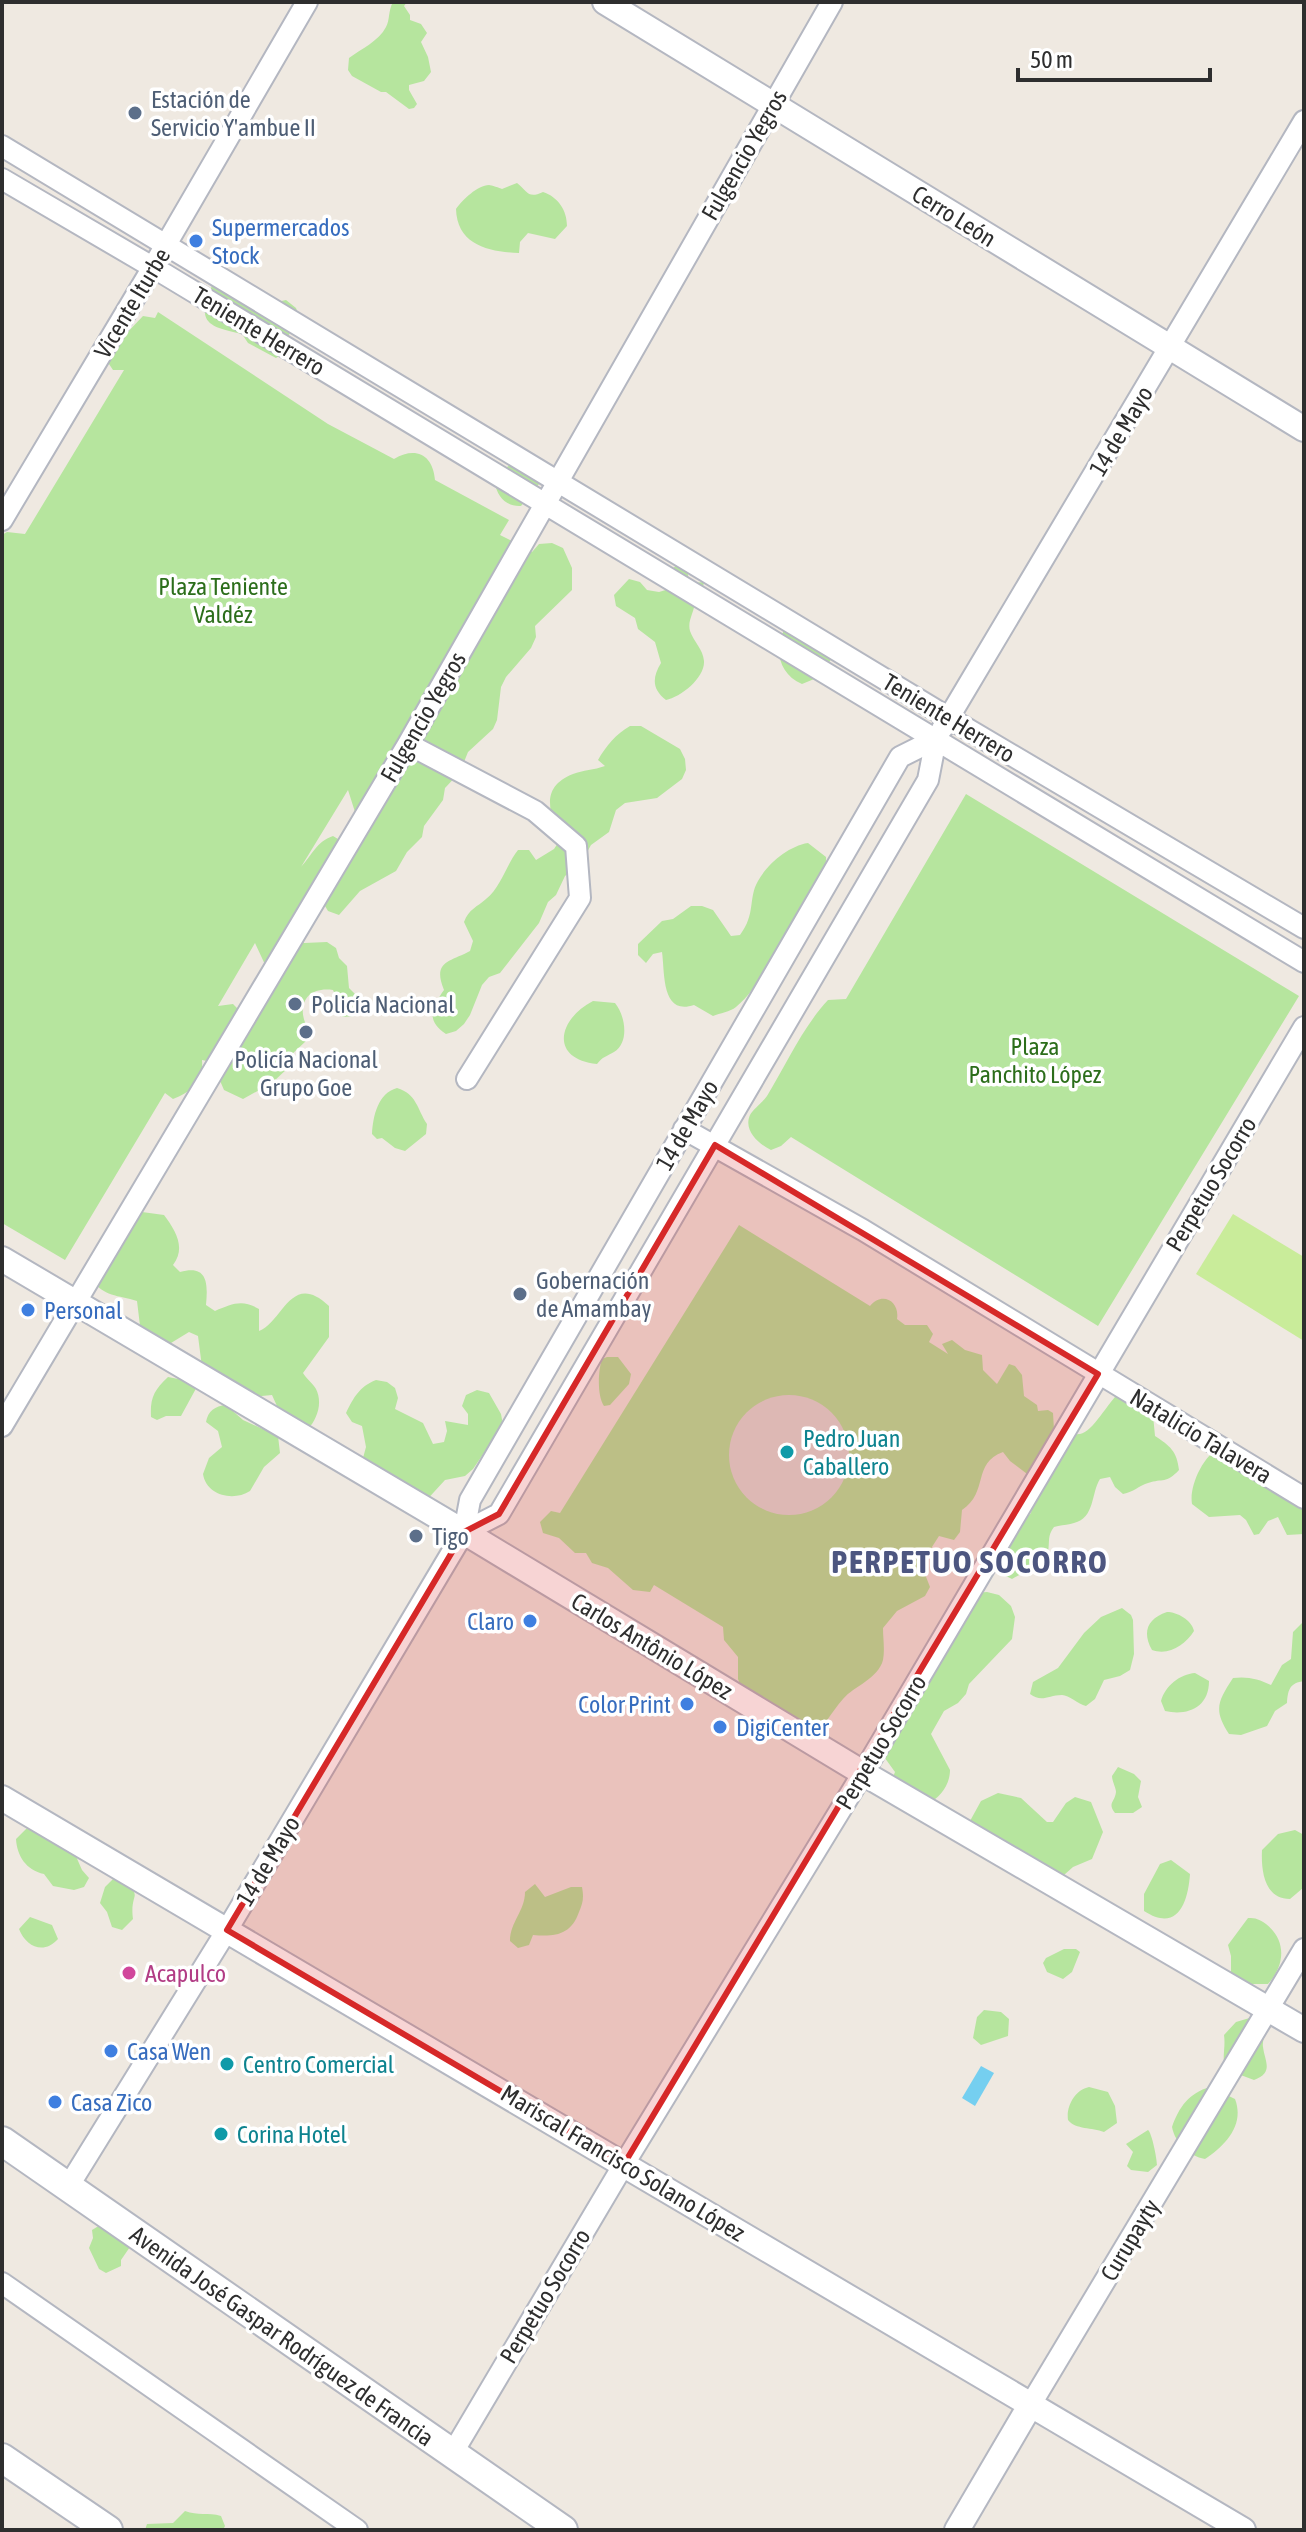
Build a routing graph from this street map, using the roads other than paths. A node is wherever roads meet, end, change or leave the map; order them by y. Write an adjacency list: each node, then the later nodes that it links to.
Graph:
1 (307, 2): 8 (street, Vicente Iturbe)
2 (605, 2): 4 (street, Cerro León)
3 (832, 2): 4 (street, Fulgencio Yegros)
4 (773, 104): 10 (street, Cerro León); 14 (street, Fulgencio Yegros)
5 (1304, 121): 10 (street, 14 de Mayo)
6 (2, 146): 8 (street, Teniente Herrero)
7 (2, 179): 9 (street, Teniente Herrero)
8 (166, 246): 9 (street, Vicente Iturbe); 11 (street, Teniente Herrero)
9 (153, 267): 12 (street, Teniente Herrero); 16 (street, Vicente Iturbe)
10 (1170, 349): 13 (street, Cerro León); 19 (street, 14 de Mayo)
11 (363, 364): 12 (street, Teniente Herrero); 14 (street, Teniente Herrero)
12 (350, 386): 15 (street, Teniente Herrero)
13 (1304, 429)
14 (557, 481): 15 (street, Fulgencio Yegros); 17 (street, Teniente Herrero)
15 (544, 504): 18 (street, Teniente Herrero); 21 (street, Fulgencio Yegros)
16 (2, 520)
17 (753, 600): 18 (street); 19 (street, Teniente Herrero)
18 (741, 622): 20 (street, Teniente Herrero)
19 (949, 718): 20 (street, 14 de Mayo); 22 (street, Teniente Herrero)
20 (936, 739): 23 (street, Teniente Herrero); 28 (street, 14 de Mayo); 29 (street, 14 de Mayo)
21 (408, 744): 27 (street); 31 (street, Fulgencio Yegros)
22 (1146, 835): 23 (street); 24 (street, Teniente Herrero)
23 (1132, 858): 25 (street, Teniente Herrero)
24 (1304, 928)
25 (1304, 962)
26 (1304, 1027): 32 (street, Perpetuo Socorro)
27 (467, 1079)
28 (684, 1129): 29 (street, Natalicio Talavera); 35 (street, 14 de Mayo)
29 (715, 1145): 32 (street, Natalicio Talavera); 35 (street, 14 de Mayo)
30 (2, 1259): 31 (street, Carlos Antônio López)
31 (77, 1303): 33 (street, Fulgencio Yegros); 35 (street, Carlos Antônio López)
32 (1098, 1374): 34 (street, Natalicio Talavera); 36 (street, Perpetuo Socorro)
33 (2, 1426)
34 (1304, 1498)
35 (464, 1532): 36 (street, Carlos Antônio López); 38 (street, 14 de Mayo)
36 (863, 1773): 40 (street, Carlos Antônio López); 43 (street, Perpetuo Socorro)
37 (2, 1798): 38 (street, Mariscal Francisco Solano López)
38 (227, 1930): 43 (street, Mariscal Francisco Solano López); 44 (street, 14 de Mayo)
39 (1304, 1949): 40 (street, Curupayty)
40 (1269, 2009): 41 (street, Carlos Antônio López); 46 (street, Curupayty)
41 (1304, 2030)
42 (2, 2141): 44 (main road, Avenida José Gaspar Rodríguez de Francia)
43 (624, 2164): 46 (street, Mariscal Francisco Solano López); 47 (street, Perpetuo Socorro)
44 (68, 2187): 47 (main road, Avenida José Gaspar Rodríguez de Francia)
45 (2, 2283): 50 (street)
46 (1031, 2404): 52 (street, Curupayty); 53 (street, Mariscal Francisco Solano López)
47 (452, 2454): 51 (main road, Avenida José Gaspar Rodríguez de Francia)
48 (2, 2458): 49 (main road)
49 (108, 2530)
50 (357, 2530)
51 (563, 2530)
52 (957, 2530)
53 (1243, 2530)

